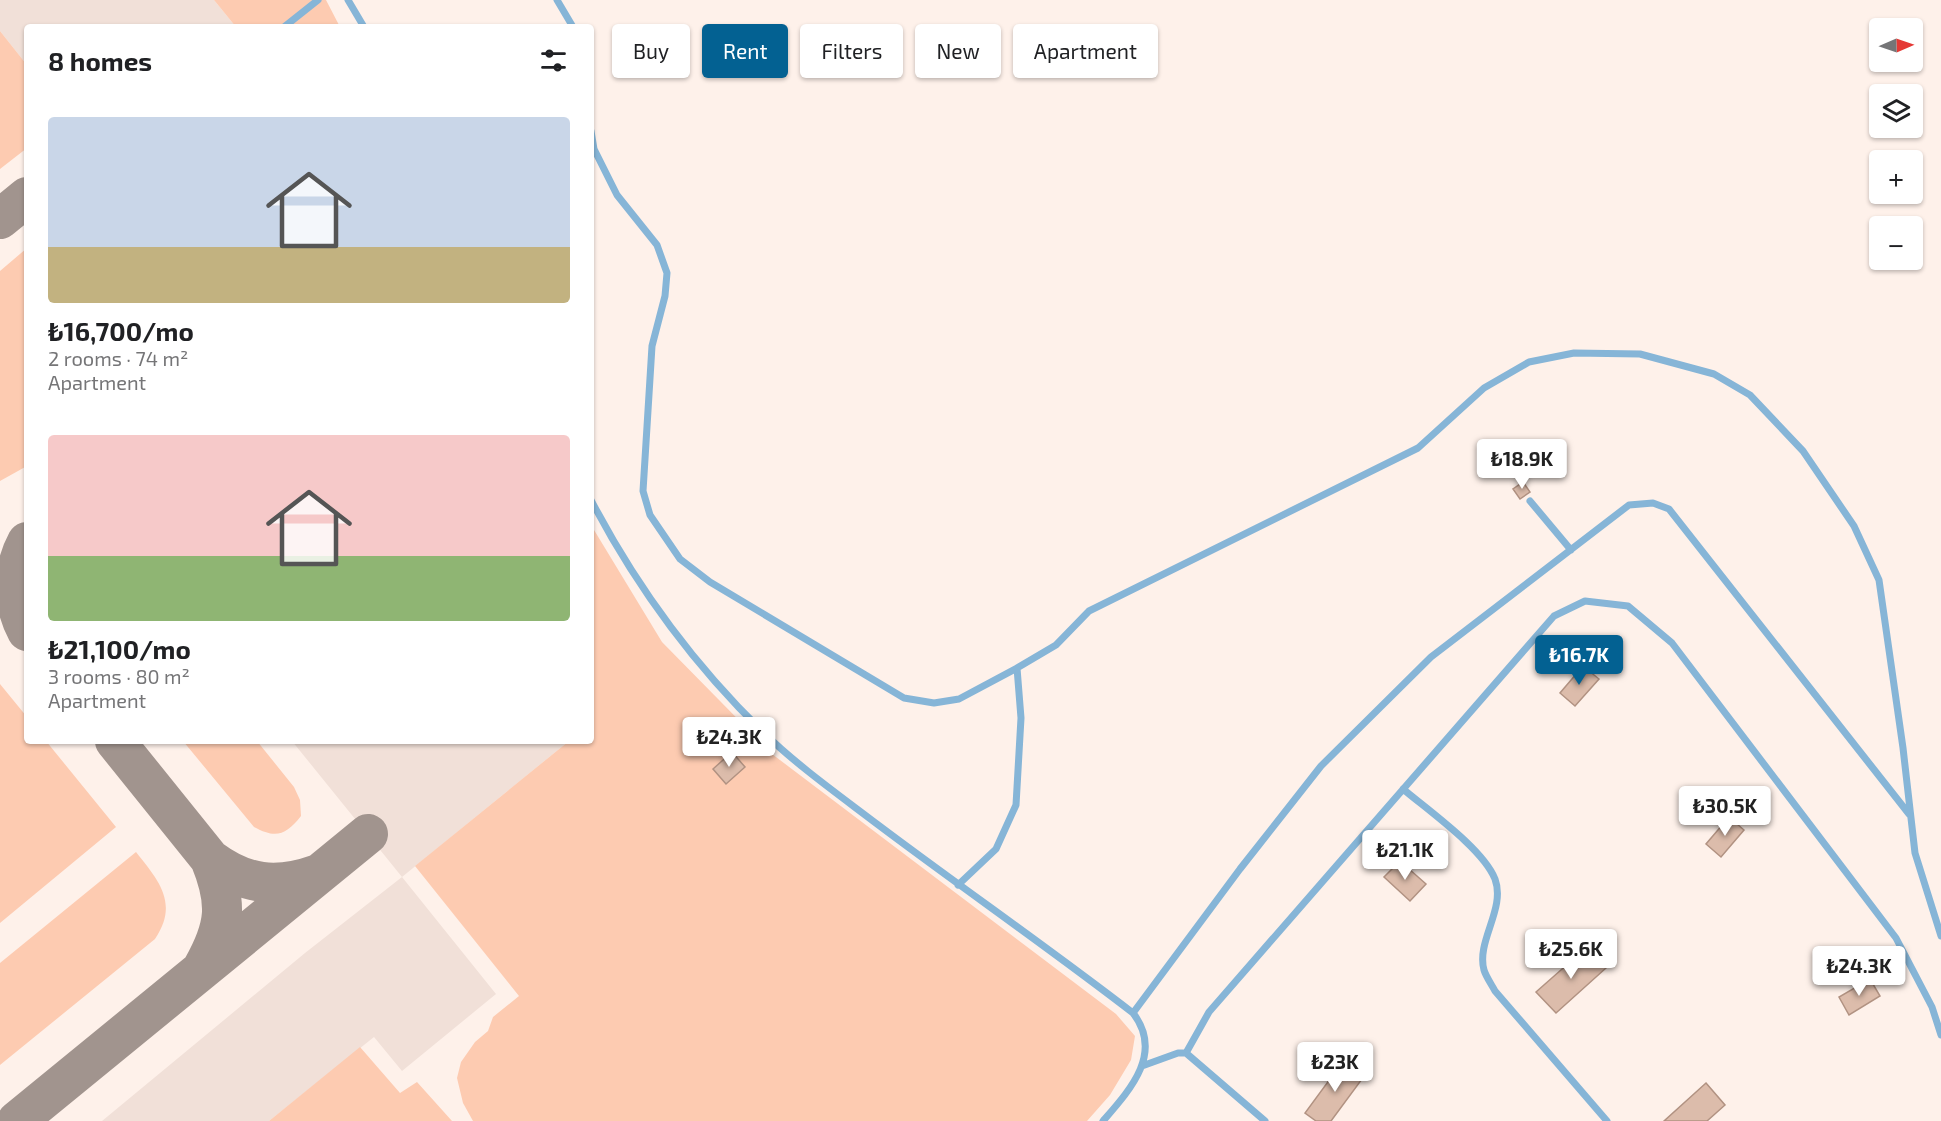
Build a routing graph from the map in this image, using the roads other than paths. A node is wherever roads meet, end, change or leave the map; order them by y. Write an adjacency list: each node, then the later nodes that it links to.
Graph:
1 (318, 0): 4 (lane)
2 (348, 0): 5 (lane)
3 (557, 0): 6 (lane)
4 (288, 24)
5 (362, 24)
6 (571, 24)
7 (594, 149): 11 (lane)
8 (1530, 501): 10 (lane)
9 (594, 506): 14 (lane)
10 (1571, 550): 13 (lane); 16 (lane)
11 (1017, 668): 13 (lane); 14 (lane)
12 (1403, 789): 17 (lane); 18 (lane); 22 (lane)
13 (1911, 816): 15 (lane)
14 (958, 885): 16 (lane)
15 (1941, 936)
16 (1133, 1013): 19 (lane)
17 (1941, 1035)
18 (1186, 1053): 19 (lane); 21 (lane)
19 (1142, 1066): 20 (lane)
20 (1103, 1121)
21 (1265, 1121)
22 (1607, 1121)

